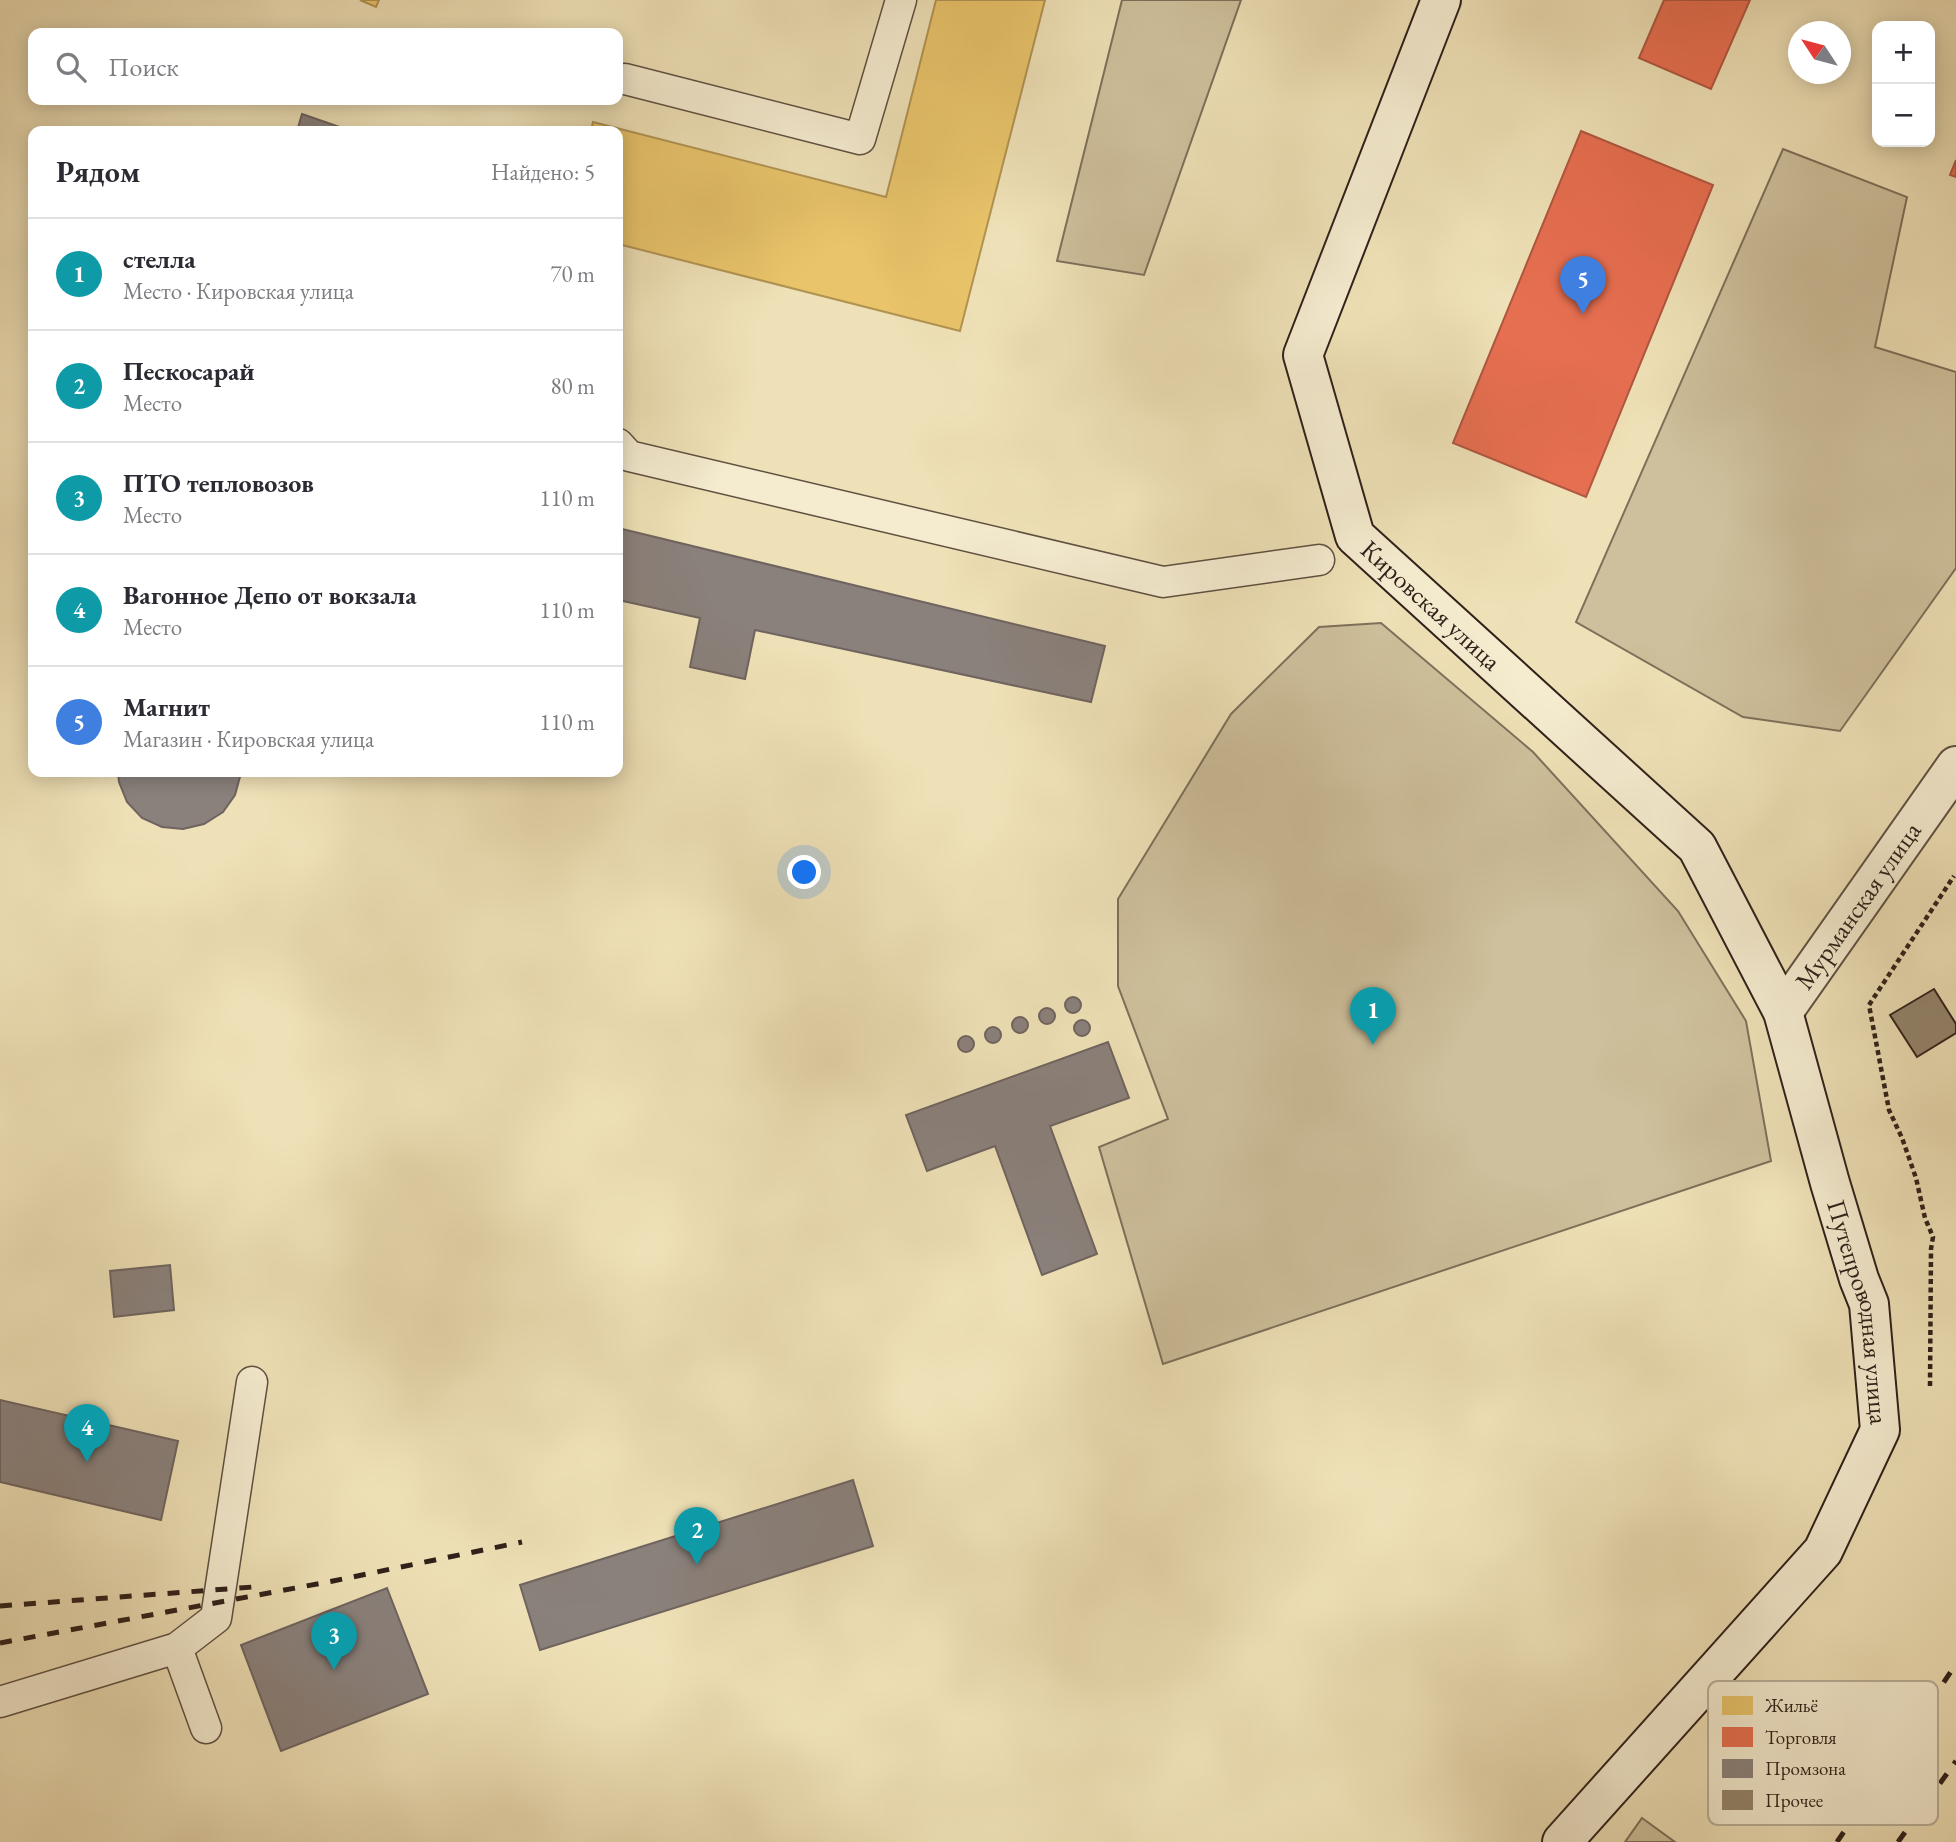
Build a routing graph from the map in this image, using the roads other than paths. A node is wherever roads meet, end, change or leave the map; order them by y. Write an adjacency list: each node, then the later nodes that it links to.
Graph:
1 (901, 0): 3 (lane)
2 (1441, 0): 7 (main road, Кировская улица)
3 (625, 79)
4 (623, 449): 5 (lane)
5 (1319, 560)
6 (1956, 766): 7 (main road, Мурманская улица)
7 (1783, 1012): 12 (main road, Путепроводная улица)
8 (253, 1382): 9 (lane)
9 (177, 1648): 10 (lane); 11 (lane)
10 (0, 1702)
11 (206, 1728)
12 (1562, 1842)

